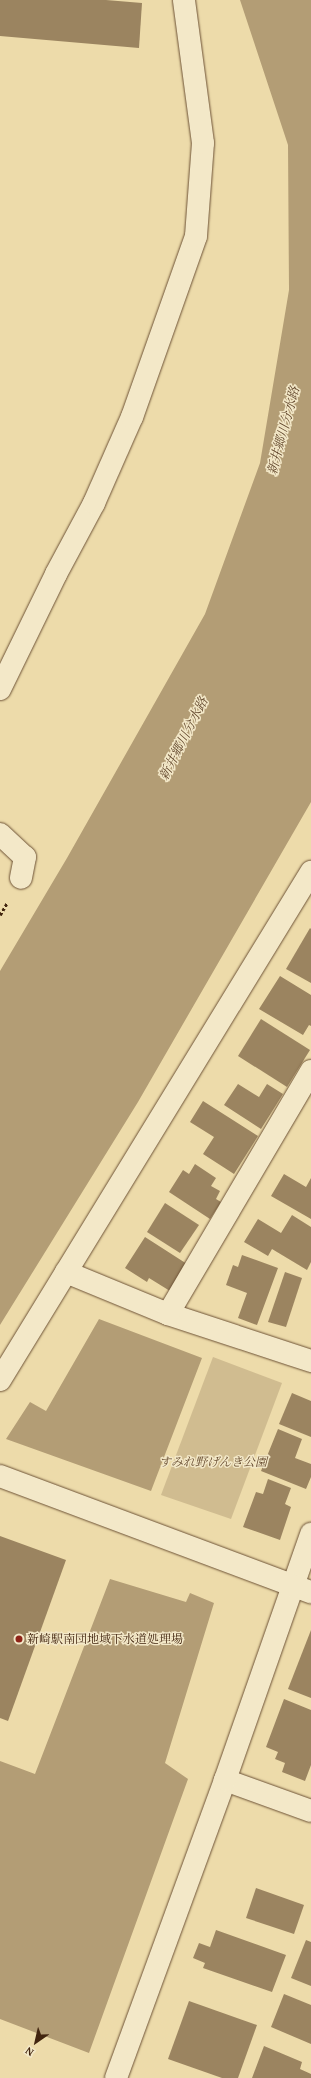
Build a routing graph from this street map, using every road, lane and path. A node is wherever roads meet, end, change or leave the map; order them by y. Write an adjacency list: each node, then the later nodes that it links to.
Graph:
1 (184, 0): 2 (street)
2 (0, 689)
3 (0, 834): 5 (street)
4 (311, 872): 7 (street)
5 (21, 878)
6 (311, 1071): 8 (street)
7 (66, 1272): 8 (street); 10 (street)
8 (168, 1314): 9 (street)
9 (311, 1361)
10 (0, 1380)
11 (0, 1476): 13 (street)
12 (311, 1534): 13 (street)
13 (302, 1588): 14 (street)
14 (225, 1780): 15 (street); 16 (street)
15 (311, 1811)
16 (116, 2078)

